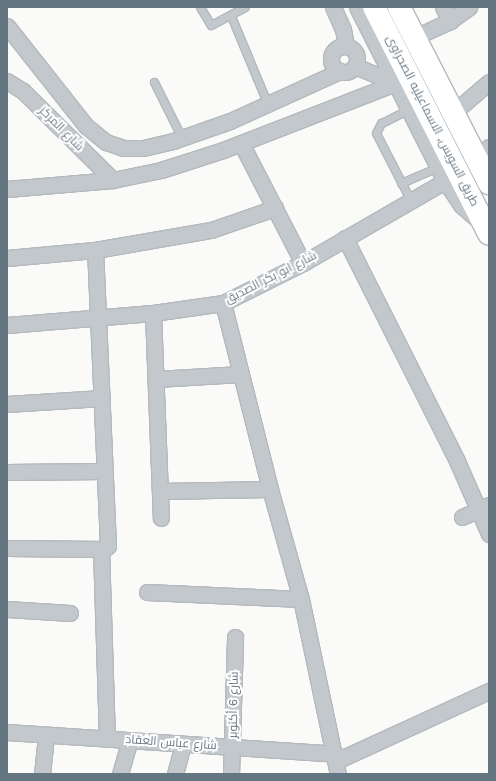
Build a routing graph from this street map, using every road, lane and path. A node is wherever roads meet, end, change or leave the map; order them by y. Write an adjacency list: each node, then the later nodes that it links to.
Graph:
1 (200, 7): 9 (lane)
2 (245, 7): 9 (lane)
3 (333, 7): 13 (street)
4 (357, 7): 19 (street)
5 (374, 7): 34 (highway, طريق السويس, الاسماعيليه الصحراوى)
6 (399, 7): 12 (highway, طريق السويس, الاسماعيليه الصحراوى)
7 (443, 7): 10 (street)
8 (469, 7): 10 (street)
9 (231, 16): 20 (lane)
10 (450, 20): 12 (street)
11 (7, 26): 23 (street)
12 (413, 38): 22 (highway, طريق السويس, الاسماعيليه الصحراوى)
13 (346, 46): 14 (street); 15 (street)
14 (355, 66): 15 (street); 19 (street)
15 (340, 72): 20 (street)
16 (7, 80): 27 (street, شارع المركز)
17 (154, 82): 23 (lane)
18 (489, 82): 22 (street)
19 (393, 85): 21 (street); 24 (street)
20 (268, 105): 23 (street)
21 (409, 109): 26 (street); 29 (lane)
22 (454, 112): 25 (highway, طريق السويس, الاسماعيليه الصحراوى)
23 (182, 138)
24 (241, 143): 27 (street); 33 (street)
25 (483, 152): 30 (highway, طريق السويس, الاسماعيليه الصحراوى)
26 (438, 167): 28 (street); 29 (lane)
27 (113, 180): 31 (street)
28 (445, 181): 32 (street, شارع ابو بكر الصديق); 34 (street)
29 (401, 183): 32 (lane)
30 (489, 183)
31 (7, 189)
32 (411, 201): 35 (street, شارع ابو بكر الصديق)
33 (275, 208): 36 (street); 38 (street)
34 (487, 229)
35 (345, 238): 38 (street, شارع ابو بكر الصديق); 51 (street)
36 (95, 250): 37 (street); 41 (street)
37 (7, 258)
38 (303, 263): 39 (street, شارع ابو بكر الصديق)
39 (223, 303): 40 (street, شارع ابو بكر الصديق); 43 (street)
40 (153, 313): 41 (street, شارع ابو بكر الصديق); 44 (street)
41 (100, 317): 42 (street, شارع ابو بكر الصديق); 45 (street)
42 (7, 325)
43 (241, 374): 44 (street); 49 (street)
44 (156, 378): 50 (street)
45 (102, 398): 46 (street); 47 (street)
46 (7, 404)
47 (105, 471): 48 (street); 56 (street)
48 (7, 472)
49 (270, 489): 50 (street); 58 (street)
50 (160, 491): 53 (street)
51 (484, 507): 52 (street); 54 (street)
52 (462, 517)
53 (161, 518)
54 (489, 534)
55 (7, 548): 56 (street)
56 (101, 549): 65 (street)
57 (147, 592): 58 (street)
58 (301, 599): 69 (street)
59 (7, 609): 60 (street)
60 (70, 613)
61 (235, 637): 68 (street, شارع 6 أكتوبر)
62 (489, 691): 69 (street)
63 (7, 732): 64 (street, شارع عباس العقاد)
64 (46, 735): 65 (street, شارع عباس العقاد); 70 (street)
65 (107, 739): 66 (street, شارع عباس العقاد)
66 (130, 740): 67 (street, شارع عباس العقاد); 71 (street)
67 (183, 744): 68 (street, شارع عباس العقاد); 72 (street)
68 (233, 747): 69 (street, شارع عباس العقاد); 73 (street, شارع 6 أكتوبر)
69 (336, 763)
70 (42, 774)
71 (120, 774)
72 (175, 774)
73 (231, 774)

